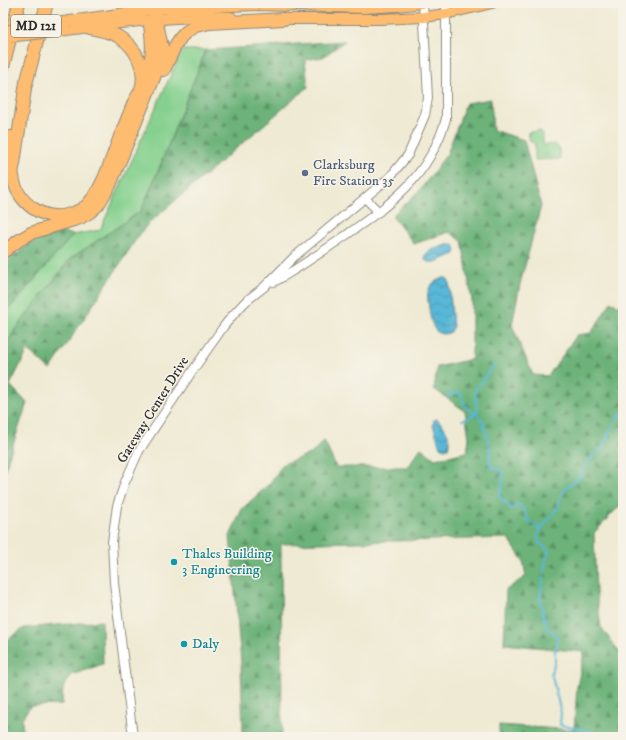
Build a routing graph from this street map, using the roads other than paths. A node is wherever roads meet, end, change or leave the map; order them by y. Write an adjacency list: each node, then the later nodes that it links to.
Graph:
1 (47, 3): 15 (highway)
2 (423, 3): 6 (main road, MD 121); 8 (street, Gateway Center Drive)
3 (446, 3): 7 (street, Gateway Center Drive)
4 (492, 3): 7 (main road)
5 (18, 6): 14 (highway)
6 (152, 14): 9 (main road, MD 121); 10 (main road, MD 121); 11 (main road, MD 121); 16 (highway); 17 (highway)
7 (446, 14): 8 (main road, MD 121); 20 (street, Gateway Center Drive)
8 (424, 17): 9 (main road, MD 121); 19 (street, Gateway Center Drive)
9 (284, 19): 17 (highway)
10 (68, 26): 11 (main road, MD 121); 12 (main road, MD 121, bridge); 13 (main road, MD 121, bridge)
11 (87, 27): 16 (highway)
12 (3, 31)
13 (3, 38)
14 (3, 67)
15 (26, 82): 16 (highway); 18 (highway)
16 (141, 88)
17 (126, 146): 21 (highway)
18 (3, 164)
19 (365, 198): 20 (street); 22 (street, Gateway Center Drive)
20 (379, 212): 22 (street, Gateway Center Drive)
21 (3, 252)
22 (264, 287): 23 (street, Gateway Center Drive)
23 (133, 737)

